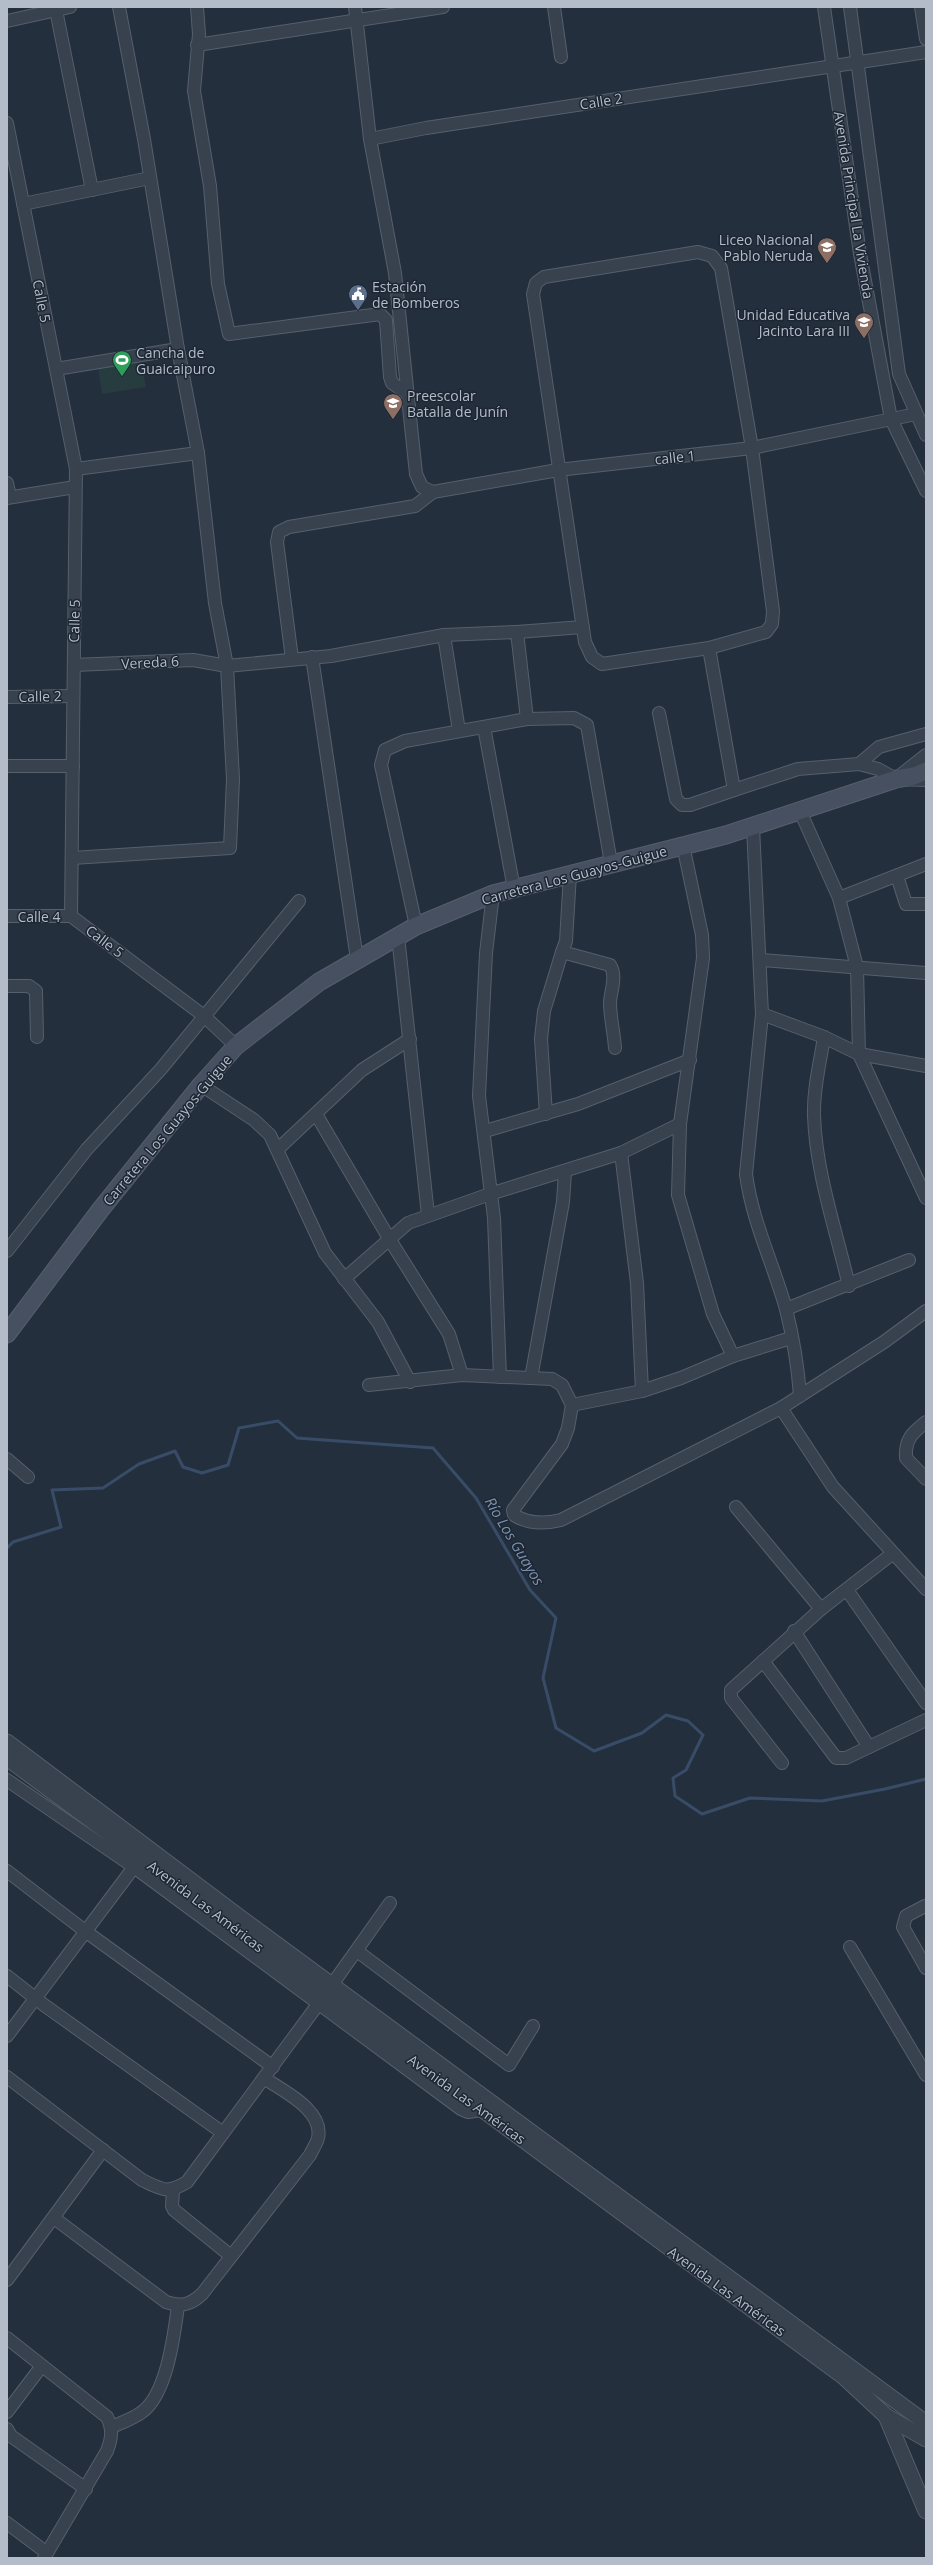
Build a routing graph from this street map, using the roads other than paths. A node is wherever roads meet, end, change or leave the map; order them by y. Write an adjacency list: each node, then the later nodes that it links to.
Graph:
1 (70, 7): 10 (street)
2 (119, 7): 21 (street)
3 (197, 7): 14 (street)
4 (355, 7): 11 (street)
5 (443, 7): 11 (street)
6 (554, 7): 16 (street)
7 (824, 7): 18 (street, Avenida Principal La Vivienda)
8 (850, 7): 17 (street, Avenida Principal La Vivienda)
9 (921, 7): 13 (street)
10 (56, 10): 12 (street); 22 (street)
11 (357, 20): 14 (street); 20 (street)
12 (7, 21)
13 (926, 39)
14 (198, 45): 26 (street)
15 (926, 52): 17 (street)
16 (561, 57)
17 (859, 63): 18 (street, Calle 2); 27 (street, Avenida Principal La Vivienda)
18 (833, 66): 20 (street, Calle 2); 28 (street, Avenida Principal La Vivienda)
19 (7, 124): 23 (street, Calle 5)
20 (370, 139): 26 (street)
21 (150, 178): 22 (street); 24 (street)
22 (92, 190): 23 (street)
23 (23, 204): 25 (street, Calle 5)
24 (178, 349): 25 (street); 31 (street)
25 (56, 369): 32 (street, Calle 5)
26 (408, 394): 37 (street)
27 (916, 414): 28 (street, calle 1); 29 (street, Avenida Principal La Vivienda)
28 (891, 419): 30 (street, calle 1); 36 (street, Avenida Principal La Vivienda)
29 (926, 435)
30 (752, 448): 33 (street, calle 1); 33 (street); 42 (street)
31 (198, 453): 32 (street); 46 (street)
32 (76, 469): 35 (street, Calle 5)
33 (558, 470): 37 (street, calle 1); 39 (street)
34 (7, 482): 38 (street)
35 (75, 487): 38 (street); 45 (street, Calle 5)
36 (926, 491)
37 (433, 492): 44 (street)
38 (8, 498)
39 (583, 627): 40 (street, Vereda 6); 42 (street)
40 (517, 632): 41 (street, Vereda 6); 50 (street)
41 (444, 635): 43 (street, Vereda 6); 52 (street)
42 (710, 648): 61 (street)
43 (312, 658): 44 (street, Vereda 6); 80 (street)
44 (292, 659): 46 (street, Vereda 6)
45 (74, 665): 46 (street, Vereda 6); 47 (street, Calle 5)
46 (227, 666): 65 (street)
47 (74, 696): 48 (street, Calle 2); 57 (street, Calle 5)
48 (7, 697)
49 (659, 713): 61 (street)
50 (527, 719): 51 (street); 66 (street)
51 (484, 727): 52 (street); 70 (street)
52 (459, 731): 77 (street)
53 (926, 734): 55 (street)
54 (926, 755): 59 (street)
55 (859, 764): 59 (street); 61 (street)
56 (7, 766): 57 (street)
57 (73, 766): 65 (street, Calle 5)
58 (926, 771): 59 (main road, Carretera Los Guayos-Guigue)
59 (896, 779): 60 (street); 62 (main road, Carretera Los Guayos-Guigue)
60 (926, 780)
61 (734, 790)
62 (800, 811): 63 (main road, Carretera Los Guayos-Guigue); 72 (street)
63 (753, 827): 64 (main road, Carretera Los Guayos-Guigue); 81 (street)
64 (683, 845): 66 (main road, Carretera Los Guayos-Guigue); 93 (street)
65 (72, 858): 76 (street, Calle 5)
66 (611, 863): 68 (main road, Carretera Los Guayos-Guigue)
67 (926, 864): 69 (street)
68 (570, 874): 70 (main road, Carretera Los Guayos-Guigue); 79 (street)
69 (897, 876): 72 (street); 74 (street)
70 (514, 889): 71 (main road, Carretera Los Guayos-Guigue)
71 (493, 894): 77 (main road, Carretera Los Guayos-Guigue); 99 (street)
72 (840, 898): 82 (street)
73 (299, 901): 86 (street)
74 (926, 904)
75 (7, 916): 76 (street, Calle 4)
76 (71, 916): 86 (street, Calle 5)
77 (416, 926): 78 (main road, Carretera Los Guayos-Guigue)
78 (398, 936): 80 (main road, Carretera Los Guayos-Guigue); 89 (street)
79 (562, 952): 91 (street); 97 (street)
80 (357, 960): 90 (main road, Carretera Los Guayos-Guigue)
81 (761, 960): 82 (street); 85 (street)
82 (857, 968): 83 (street); 92 (street)
83 (926, 973)
84 (7, 986): 87 (street)
85 (762, 1014): 88 (street); 111 (street)
86 (204, 1016): 90 (street, Calle 5); 107 (street)
87 (36, 1037)
88 (824, 1037): 92 (street); 110 (street)
89 (410, 1039): 96 (street); 105 (street)
90 (236, 1046): 95 (main road, Carretera Los Guayos-Guigue)
91 (615, 1048)
92 (859, 1054): 94 (street); 104 (street)
93 (690, 1060): 97 (street); 98 (street)
94 (926, 1066)
95 (201, 1085): 100 (street); 113 (main road, Carretera Los Guayos-Guigue)
96 (316, 1114): 100 (street); 106 (street)
97 (546, 1114): 99 (street)
98 (680, 1124): 101 (street); 115 (street)
99 (484, 1131): 103 (street)
100 (278, 1149): 109 (street)
101 (621, 1153): 102 (street); 121 (street)
102 (565, 1172): 103 (street); 118 (street)
103 (490, 1194): 105 (street); 117 (street)
104 (926, 1198)
105 (428, 1215): 106 (street)
106 (390, 1240): 109 (street); 116 (street)
107 (7, 1251)
108 (909, 1260): 110 (street)
109 (344, 1279): 119 (street)
110 (849, 1286): 111 (street)
111 (786, 1309): 114 (street)
112 (926, 1311): 122 (street)
113 (7, 1334)
114 (791, 1338): 115 (street); 122 (street)
115 (733, 1356): 121 (street)
116 (462, 1374): 117 (street); 119 (street)
117 (500, 1377): 118 (street)
118 (531, 1378): 123 (street)
119 (410, 1382): 120 (street)
120 (369, 1385)
121 (642, 1391): 123 (street)
122 (800, 1396): 124 (street)
123 (572, 1405): 124 (street)
124 (782, 1408): 130 (street)
125 (926, 1422): 128 (street)
126 (7, 1459): 127 (street)
127 (28, 1477)
128 (926, 1479)
129 (736, 1507): 133 (street)
130 (892, 1554): 131 (street); 132 (street)
131 (847, 1590): 133 (street); 136 (street)
132 (926, 1590)
133 (821, 1609): 134 (street)
134 (794, 1632): 135 (street); 139 (street)
135 (762, 1661): 139 (street); 141 (street)
136 (926, 1703)
137 (926, 1720): 139 (street)
138 (7, 1742): 152 (street, Avenida Las Américas)
139 (869, 1747)
140 (7, 1758): 152 (street, Avenida Las Américas)
141 (782, 1763)
142 (7, 1780): 143 (street)
143 (134, 1867): 147 (street); 152 (street)
144 (7, 1871): 147 (street)
145 (390, 1903): 149 (street)
146 (926, 1906): 150 (street)
147 (85, 1931): 153 (street); 156 (street)
148 (850, 1947): 157 (street)
149 (357, 1951): 152 (street); 154 (street)
150 (926, 1968)
151 (7, 1976): 153 (street)
152 (326, 1994): 156 (street); 170 (street, Avenida Las Américas); 171 (street, Avenida Las Américas)
153 (35, 1999): 155 (street); 160 (street)
154 (534, 2026)
155 (7, 2036)
156 (272, 2067): 159 (street)
157 (926, 2075)
158 (7, 2077): 161 (street)
159 (264, 2078): 160 (street); 164 (street)
160 (223, 2133): 162 (street)
161 (103, 2150): 162 (street); 163 (street)
162 (173, 2190): 164 (street)
163 (54, 2218): 165 (street); 166 (street)
164 (232, 2256): 166 (street)
165 (7, 2280)
166 (178, 2306): 172 (street)
167 (7, 2338): 168 (street)
168 (40, 2366): 169 (street); 172 (street)
169 (7, 2412)
170 (886, 2416): 174 (street, Avenida Las Américas); 176 (street)
171 (926, 2423)
172 (112, 2427): 175 (street)
173 (7, 2429): 175 (street)
174 (926, 2439)
175 (86, 2489): 178 (street)
176 (926, 2511)
177 (7, 2523): 178 (street)
178 (46, 2556)

